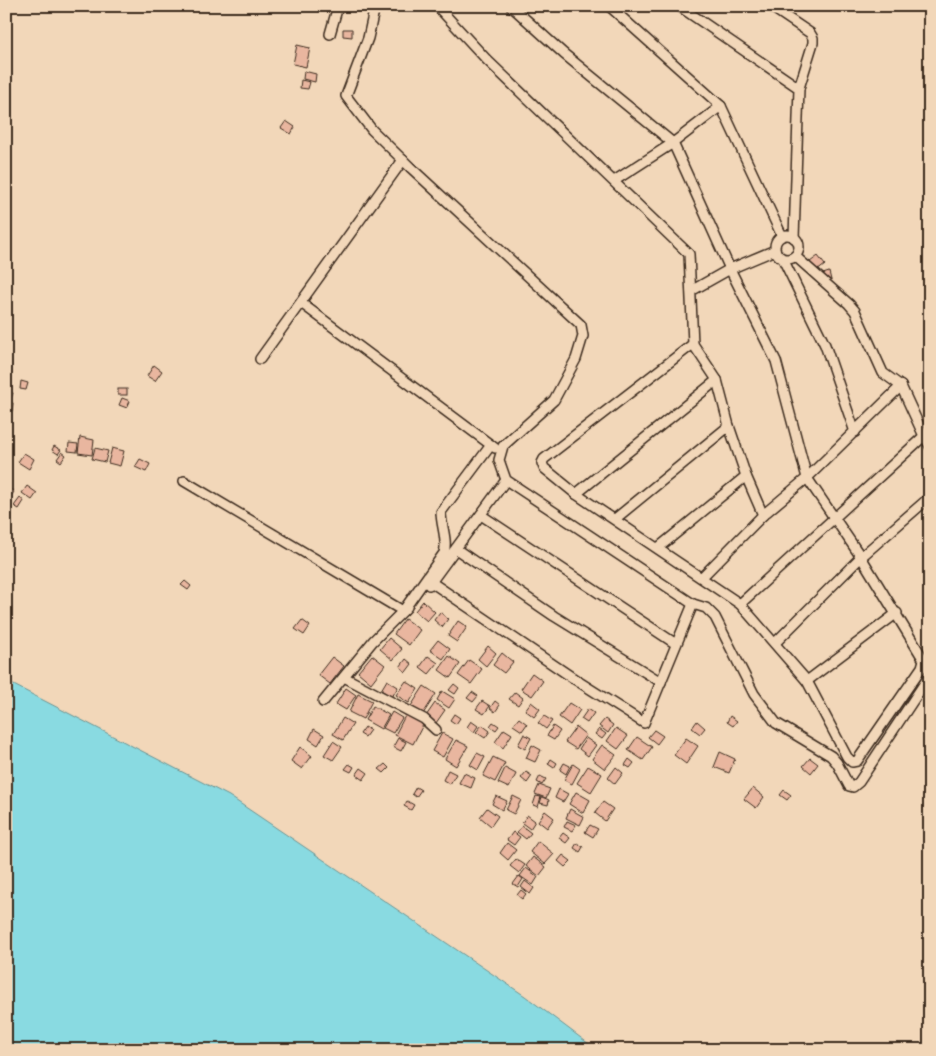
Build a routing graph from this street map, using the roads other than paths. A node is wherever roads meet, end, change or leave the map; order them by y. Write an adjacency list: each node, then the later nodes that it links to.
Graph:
1 (338, 6): 8 (street)
2 (375, 6): 12 (street)
3 (437, 6): 13 (street)
4 (511, 6): 11 (street)
5 (609, 6): 10 (street)
6 (679, 6): 9 (street)
7 (770, 6): 9 (street)
8 (330, 34)
9 (799, 88): 15 (street)
10 (722, 106): 11 (street); 14 (street)
11 (673, 143): 13 (street); 19 (street)
12 (403, 160): 21 (street); 31 (street)
13 (614, 181): 20 (street)
14 (782, 236): 15 (street); 16 (street)
15 (794, 238): 17 (street)
16 (775, 250): 18 (street); 19 (street)
17 (795, 256): 18 (street); 25 (street)
18 (783, 259): 27 (street)
19 (730, 269): 20 (street); 33 (street)
20 (691, 291): 22 (street)
21 (301, 303): 23 (street); 29 (street)
22 (693, 344): 24 (street); 36 (street)
23 (260, 359)
24 (717, 380): 26 (street); 36 (street)
25 (901, 386): 27 (street); 28 (street)
26 (729, 426): 32 (street); 40 (street)
27 (855, 432): 33 (street)
28 (924, 436): 30 (street); 41 (street)
29 (491, 445): 31 (street); 49 (street)
30 (930, 446)
31 (501, 452): 35 (street)
32 (746, 476): 38 (street); 42 (street)
33 (807, 478): 38 (street); 41 (street)
34 (184, 480): 49 (street)
35 (506, 480): 39 (street); 47 (street)
36 (576, 494): 40 (street)
37 (930, 497): 44 (street)
38 (763, 515): 45 (street)
39 (481, 516): 43 (street); 52 (street)
40 (615, 519): 42 (street)
41 (834, 519): 44 (street); 48 (street)
42 (658, 548): 45 (street)
43 (456, 549): 46 (street); 56 (street)
44 (861, 557): 50 (street); 51 (street)
45 (702, 577): 48 (street)
46 (432, 582): 49 (street); 56 (street)
47 (693, 604): 52 (street); 53 (street)
48 (740, 604): 51 (street)
49 (403, 611): 54 (street)
50 (897, 613): 55 (street); 55 (street)
51 (775, 643): 55 (street)
52 (676, 644): 56 (street)
53 (930, 675)
54 (344, 677): 57 (street); 58 (street)
55 (807, 681)
56 (660, 682)
57 (323, 702)
58 (436, 730)

